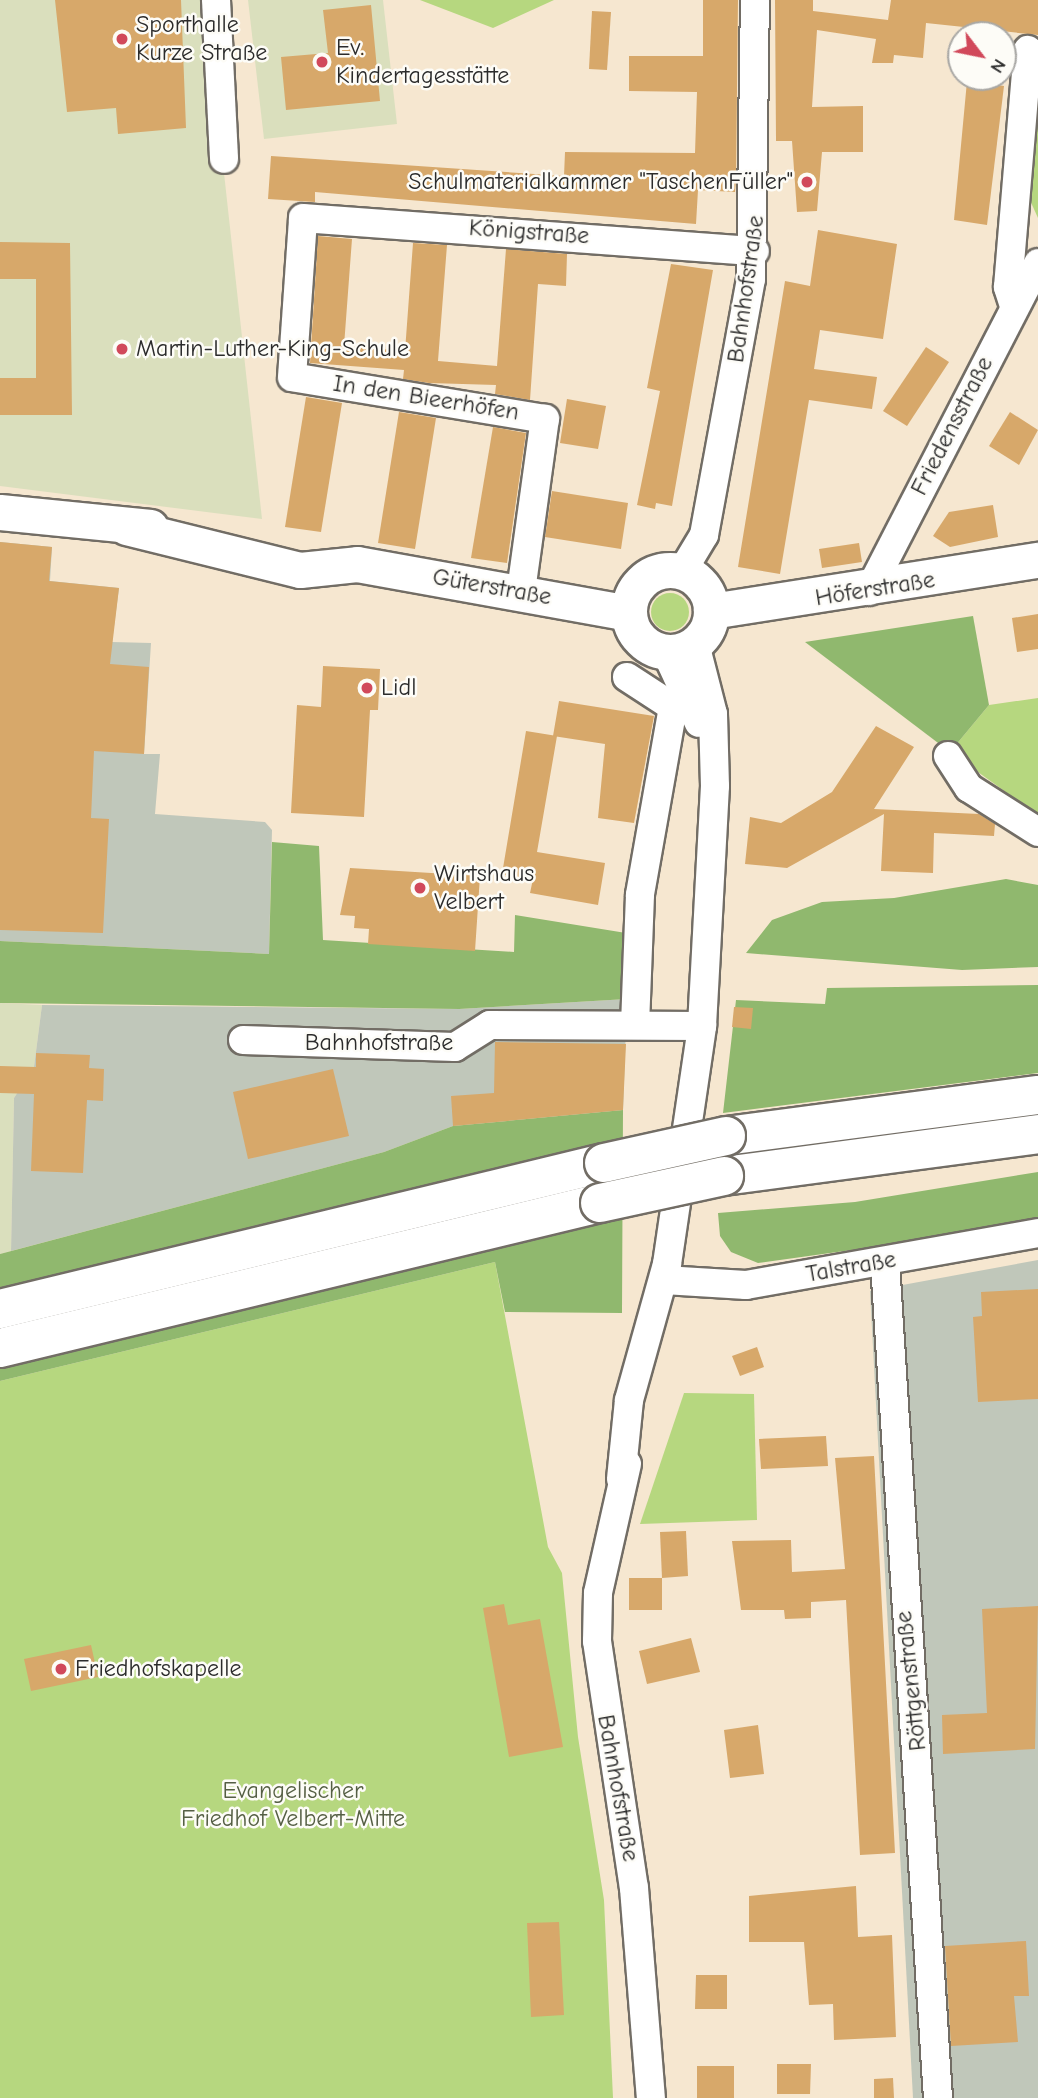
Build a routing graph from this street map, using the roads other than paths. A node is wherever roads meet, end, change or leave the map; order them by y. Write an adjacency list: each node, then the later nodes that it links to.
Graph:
1 (216, 0): 4 (street)
2 (755, 0): 6 (street, Bahnhofstraße)
3 (1028, 50): 8 (street)
4 (224, 159)
5 (303, 218): 6 (street, Königstraße); 12 (street, In den Bieerhöfen)
6 (755, 251): 11 (street, Bahnhofstraße)
7 (1038, 263): 8 (street, Friedensstraße)
8 (1014, 306): 13 (street, Friedensstraße)
9 (0, 512): 12 (main road, Güterstraße)
10 (1038, 560): 13 (main road, Höferstraße)
11 (683, 570): 14 (main road); 15 (main road)
12 (521, 591): 15 (main road, Güterstraße)
13 (869, 591): 14 (main road, Höferstraße)
14 (711, 611): 16 (main road)
15 (628, 613): 16 (main road)
16 (681, 648): 21 (street, Bahnhofstraße)
17 (627, 677): 20 (street)
18 (948, 756): 19 (street)
19 (1038, 832)
20 (635, 1023): 21 (street, Bahnhofstraße); 22 (street, Bahnhofstraße)
21 (702, 1026): 27 (street, Bahnhofstraße)
22 (243, 1040)
23 (1038, 1095): 28 (highway, bridge)
24 (1038, 1134): 29 (highway, bridge)
25 (1038, 1233): 26 (street, Talstraße)
26 (885, 1263): 27 (street, Talstraße); 31 (street, Röttgenstraße)
27 (664, 1280): 30 (street, Bahnhofstraße)
28 (0, 1309)
29 (0, 1348)
30 (651, 2098)
31 (938, 2098)

